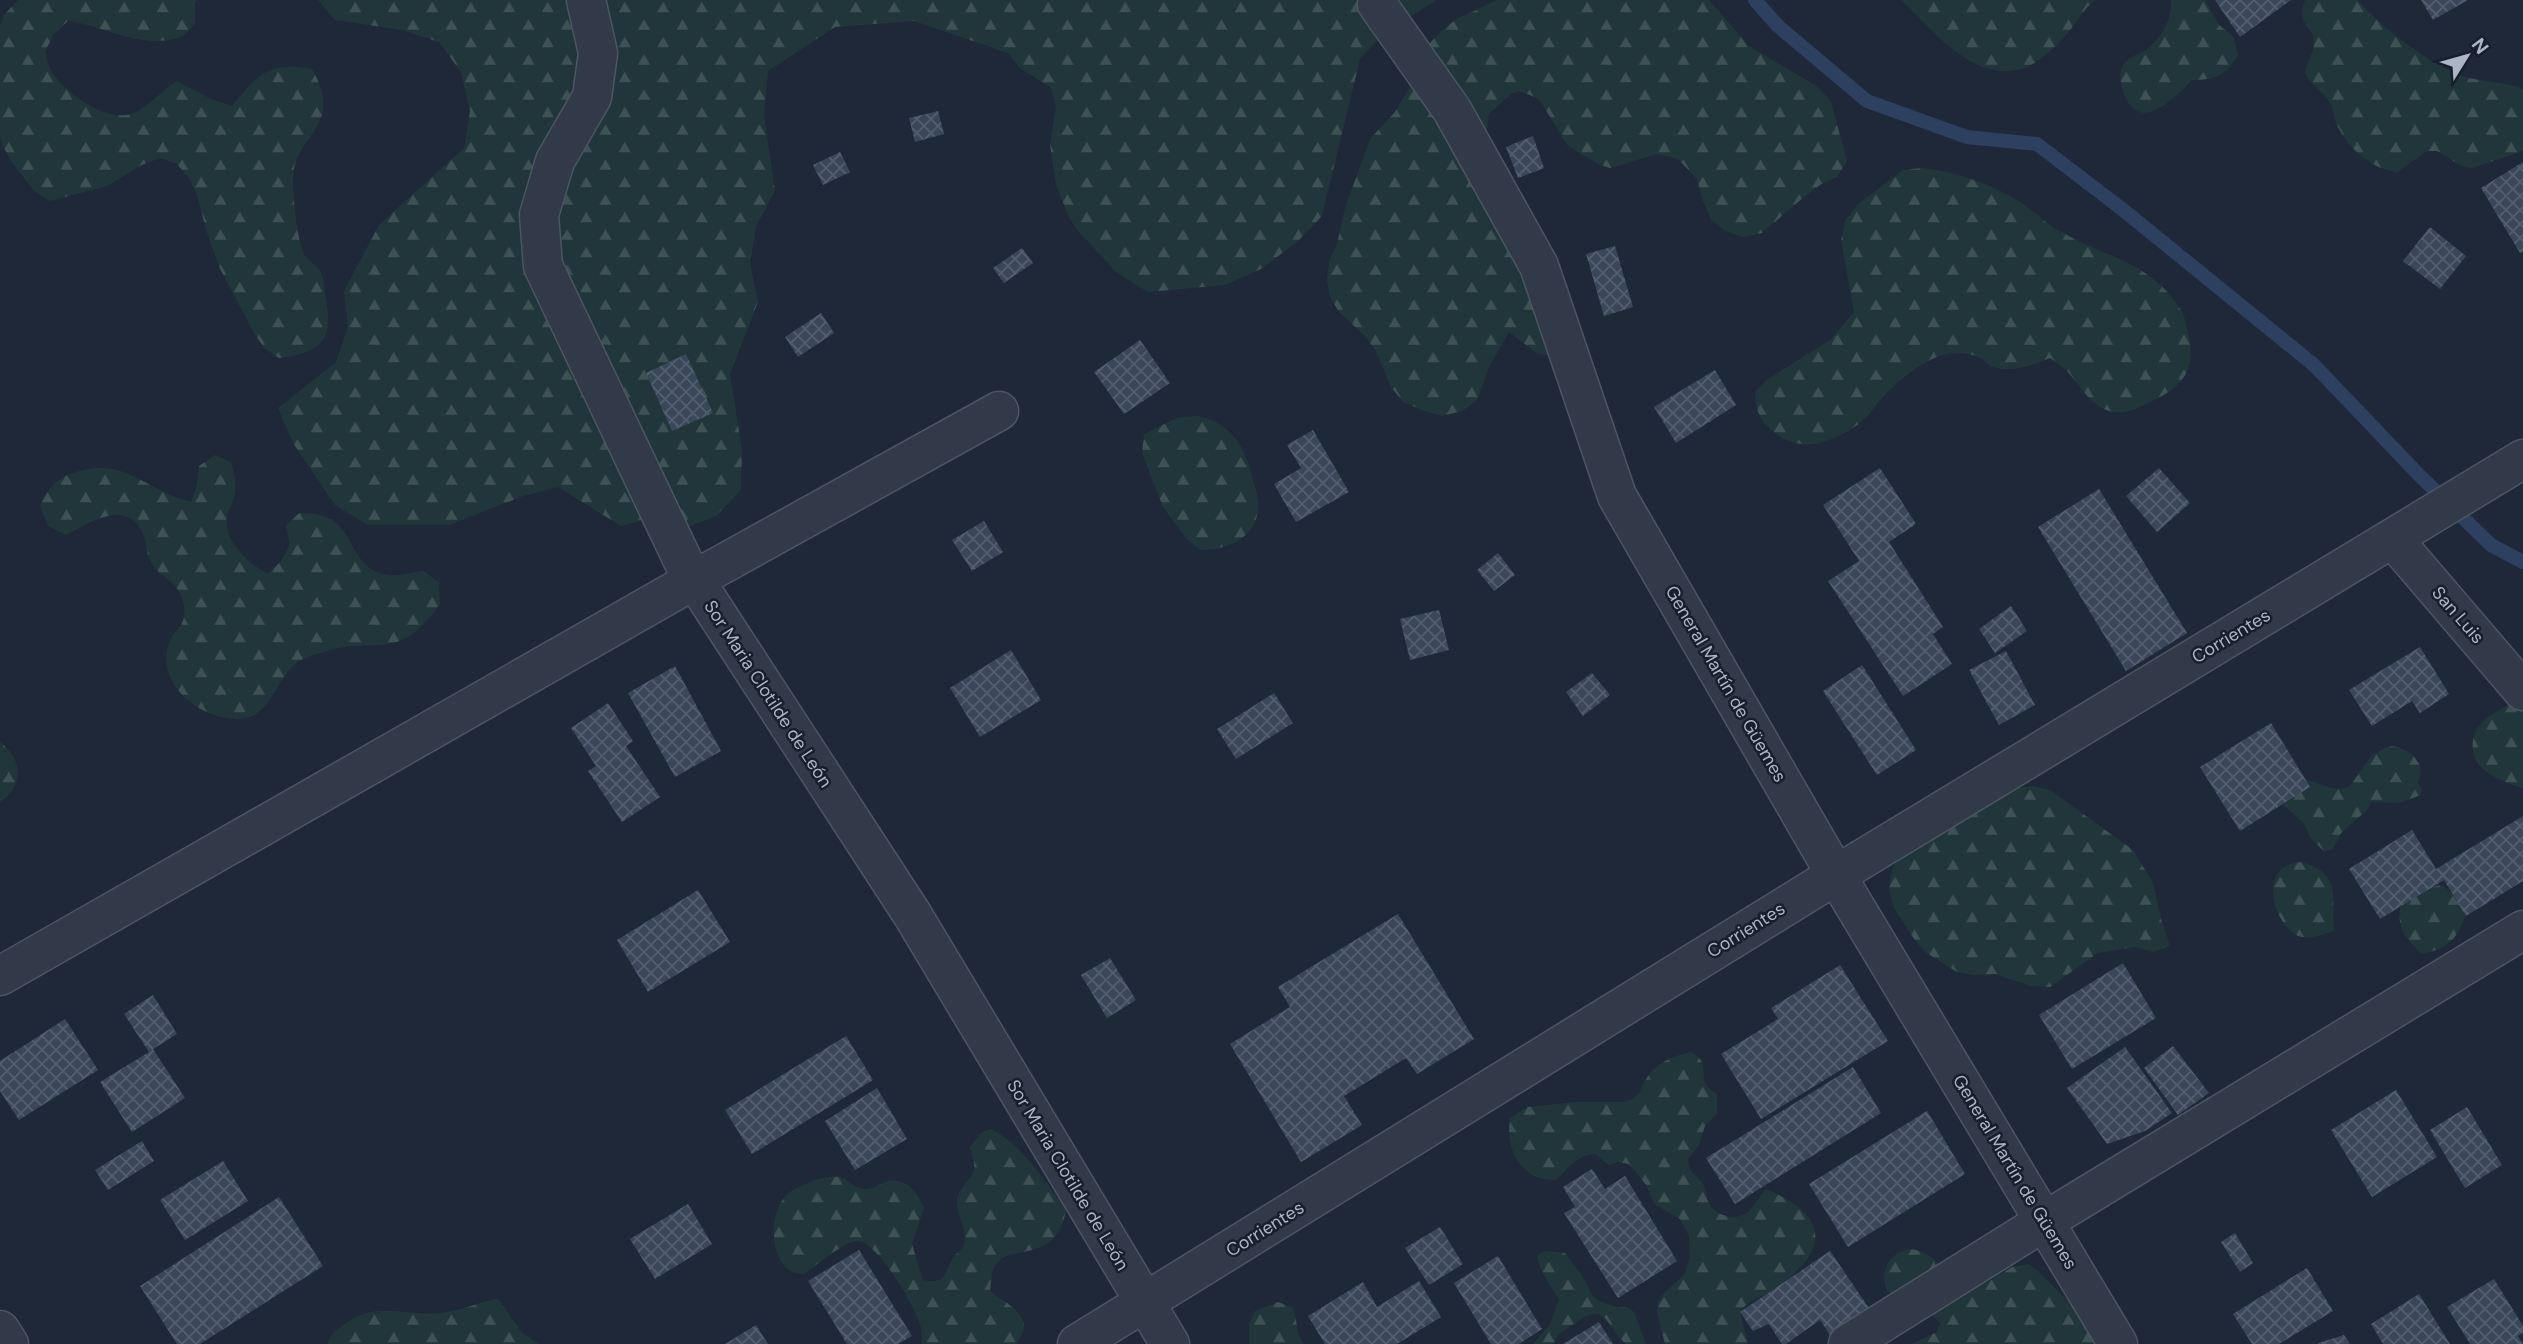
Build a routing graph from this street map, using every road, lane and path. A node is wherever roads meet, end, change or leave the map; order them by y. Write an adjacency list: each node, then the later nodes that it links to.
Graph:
1 (586, 0): 6 (street, Sor Maria Clotilde de León)
2 (1377, 4): 8 (street, General Martín de Güemes)
3 (999, 411): 6 (street)
4 (2523, 459): 5 (street, Corrientes)
5 (2406, 531): 7 (street, San Luis); 8 (street, Corrientes)
6 (694, 580): 10 (street); 12 (street, Sor Maria Clotilde de León)
7 (2523, 691)
8 (1836, 875): 11 (street, General Martín de Güemes); 12 (street, Corrientes)
9 (2523, 930): 11 (street)
10 (0, 976)
11 (2045, 1221): 17 (street); 18 (street, General Martín de Güemes)
12 (1145, 1303): 15 (street, Corrientes); 16 (street, Sor Maria Clotilde de León)
13 (0, 1330): 14 (street)
14 (9, 1344)
15 (1077, 1344)
16 (1170, 1344)
17 (1848, 1344)
18 (2118, 1344)

